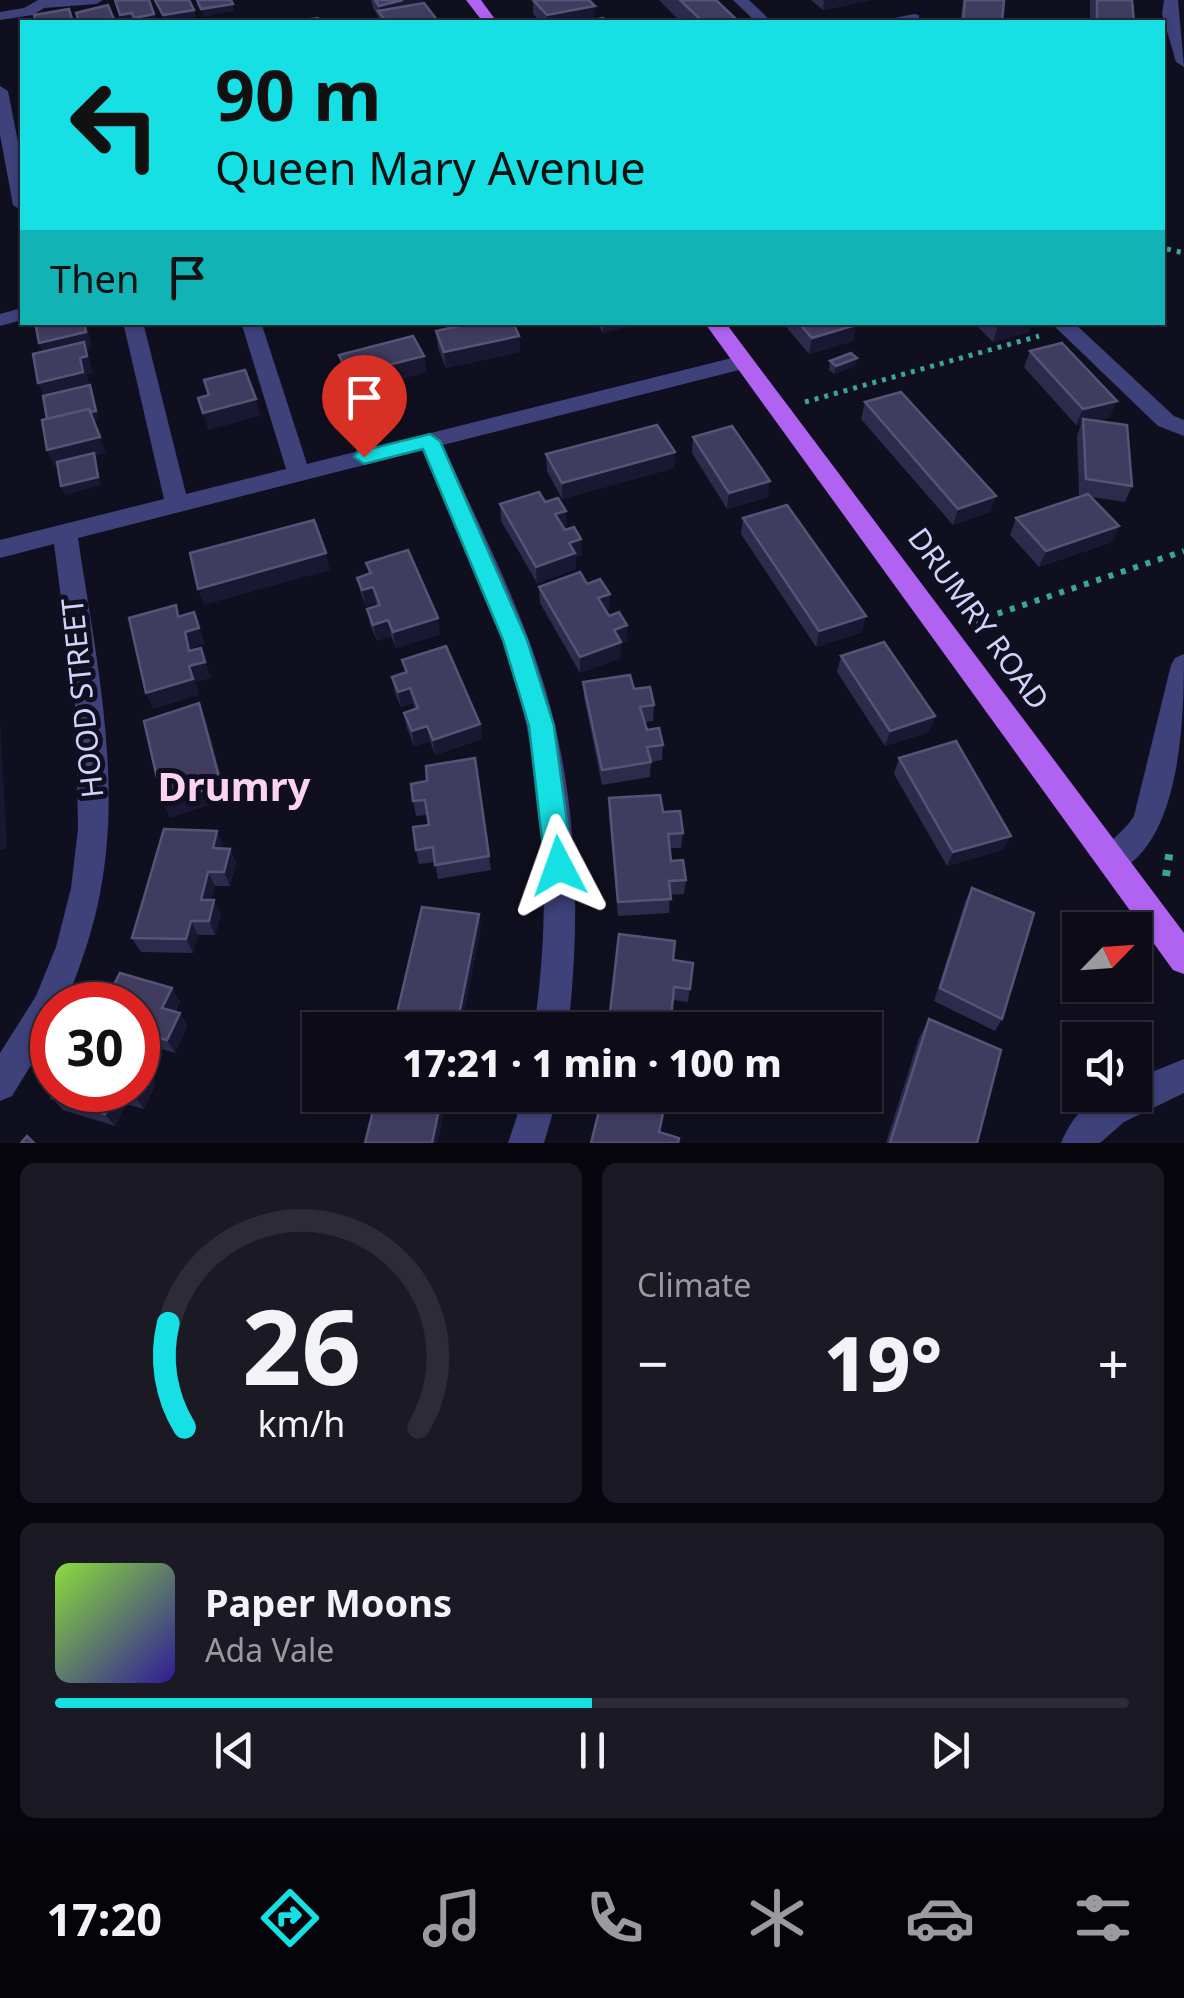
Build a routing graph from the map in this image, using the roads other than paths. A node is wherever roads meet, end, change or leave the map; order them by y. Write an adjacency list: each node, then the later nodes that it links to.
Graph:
1 (96, 0): 6 (street)
2 (473, 0): 8 (main road)
3 (740, 0): 9 (street)
4 (921, 0): 10 (street)
5 (1171, 0): 11 (street)
6 (41, 2): 7 (street)
7 (0, 16)
8 (488, 20)
9 (762, 20)
10 (914, 20)
11 (1184, 62)
12 (0, 91): 13 (street)
13 (15, 112): 14 (street)
14 (20, 179)
15 (134, 325): 23 (street)
16 (251, 325): 22 (street)
17 (716, 325): 19 (main road, DRUMRY ROAD)
18 (1063, 326): 20 (street)
19 (744, 362): 21 (street); 27 (main road, DRUMRY ROAD)
20 (1184, 429)
21 (430, 441): 22 (street); 29 (street)
22 (299, 474): 23 (street)
23 (177, 504): 24 (street)
24 (64, 532): 25 (street); 31 (street, HOOD STREET)
25 (0, 549)
26 (1184, 666): 27 (street)
27 (1112, 860): 28 (main road, DRUMRY ROAD)
28 (1184, 959)
29 (554, 1012)
30 (1184, 1076): 34 (street)
31 (0, 1084)
32 (536, 1112): 33 (street)
33 (526, 1143)
34 (1079, 1143)

